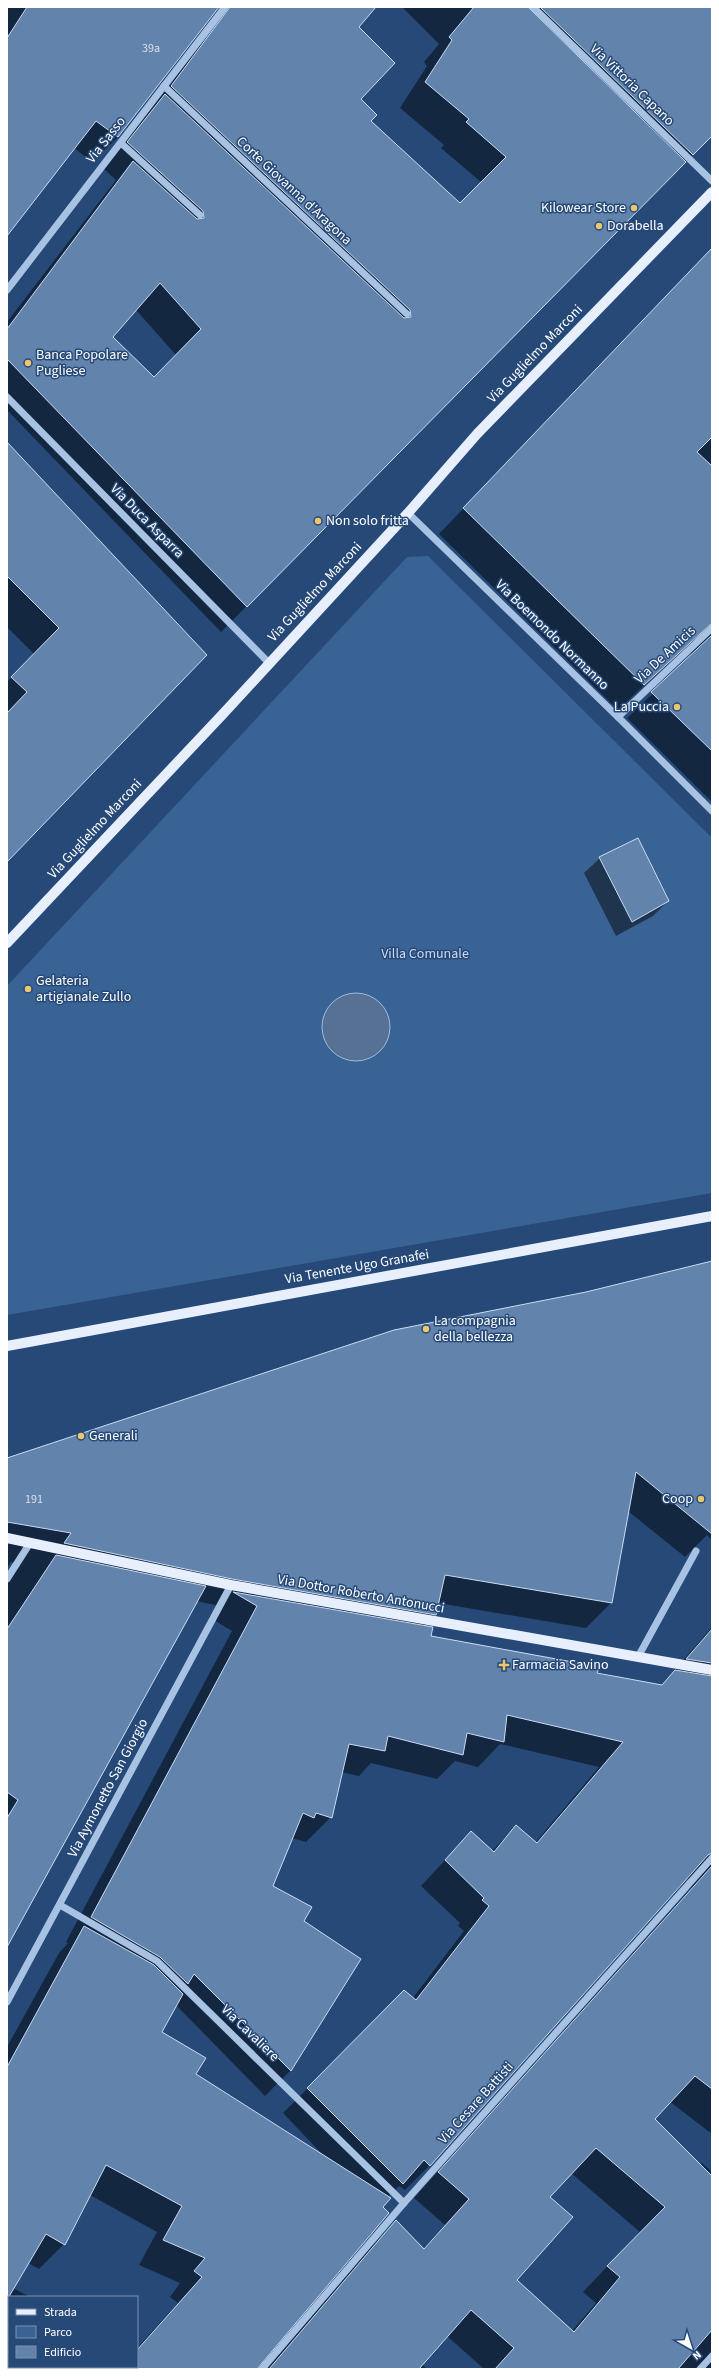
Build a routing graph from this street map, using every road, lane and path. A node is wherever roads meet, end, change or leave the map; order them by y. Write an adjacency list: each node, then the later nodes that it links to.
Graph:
1 (225, 7): 3 (street, Via Sasso)
2 (533, 7): 5 (street, Via Vittoria Capano)
3 (164, 86): 4 (street, Via Sasso); 9 (street, Corte Giovanna d'Aragona)
4 (121, 142): 7 (street); 8 (street, Via Sasso)
5 (712, 181)
6 (712, 192): 11 (main road, Via Guglielmo Marconi)
7 (200, 215)
8 (7, 290)
9 (407, 314)
10 (7, 397): 13 (street, Via Duca Asparra)
11 (408, 513): 13 (main road, Via Guglielmo Marconi); 14 (street, Via Boemondo Normanno)
12 (712, 628): 14 (street, Via De Amicis)
13 (269, 663): 16 (main road, Via Guglielmo Marconi)
14 (618, 717): 15 (street, Via Boemondo Normanno)
15 (712, 811)
16 (7, 943)
17 (712, 1216): 18 (main road, Via Tenente Ugo Granafei)
18 (7, 1346)
19 (7, 1538): 20 (main road, Via Dottor Roberto Antonucci)
20 (30, 1544): 22 (street); 23 (main road, Via Dottor Roberto Antonucci)
21 (696, 1552): 24 (street)
22 (7, 1579)
23 (231, 1585): 24 (main road, Via Dottor Roberto Antonucci); 27 (street, Via Aymonetto San Giorgio)
24 (638, 1656): 25 (main road, Via Dottor Roberto Antonucci)
25 (712, 1670)
26 (712, 1858): 29 (street, Via Cesare Battisti)
27 (60, 1905): 28 (street, Via Aymonetto San Giorgio); 29 (street, Via Cavaliere)
28 (7, 2002)
29 (404, 2203): 31 (street, Via Cesare Battisti)
30 (712, 2356): 32 (street)
31 (262, 2369)
32 (700, 2369)

